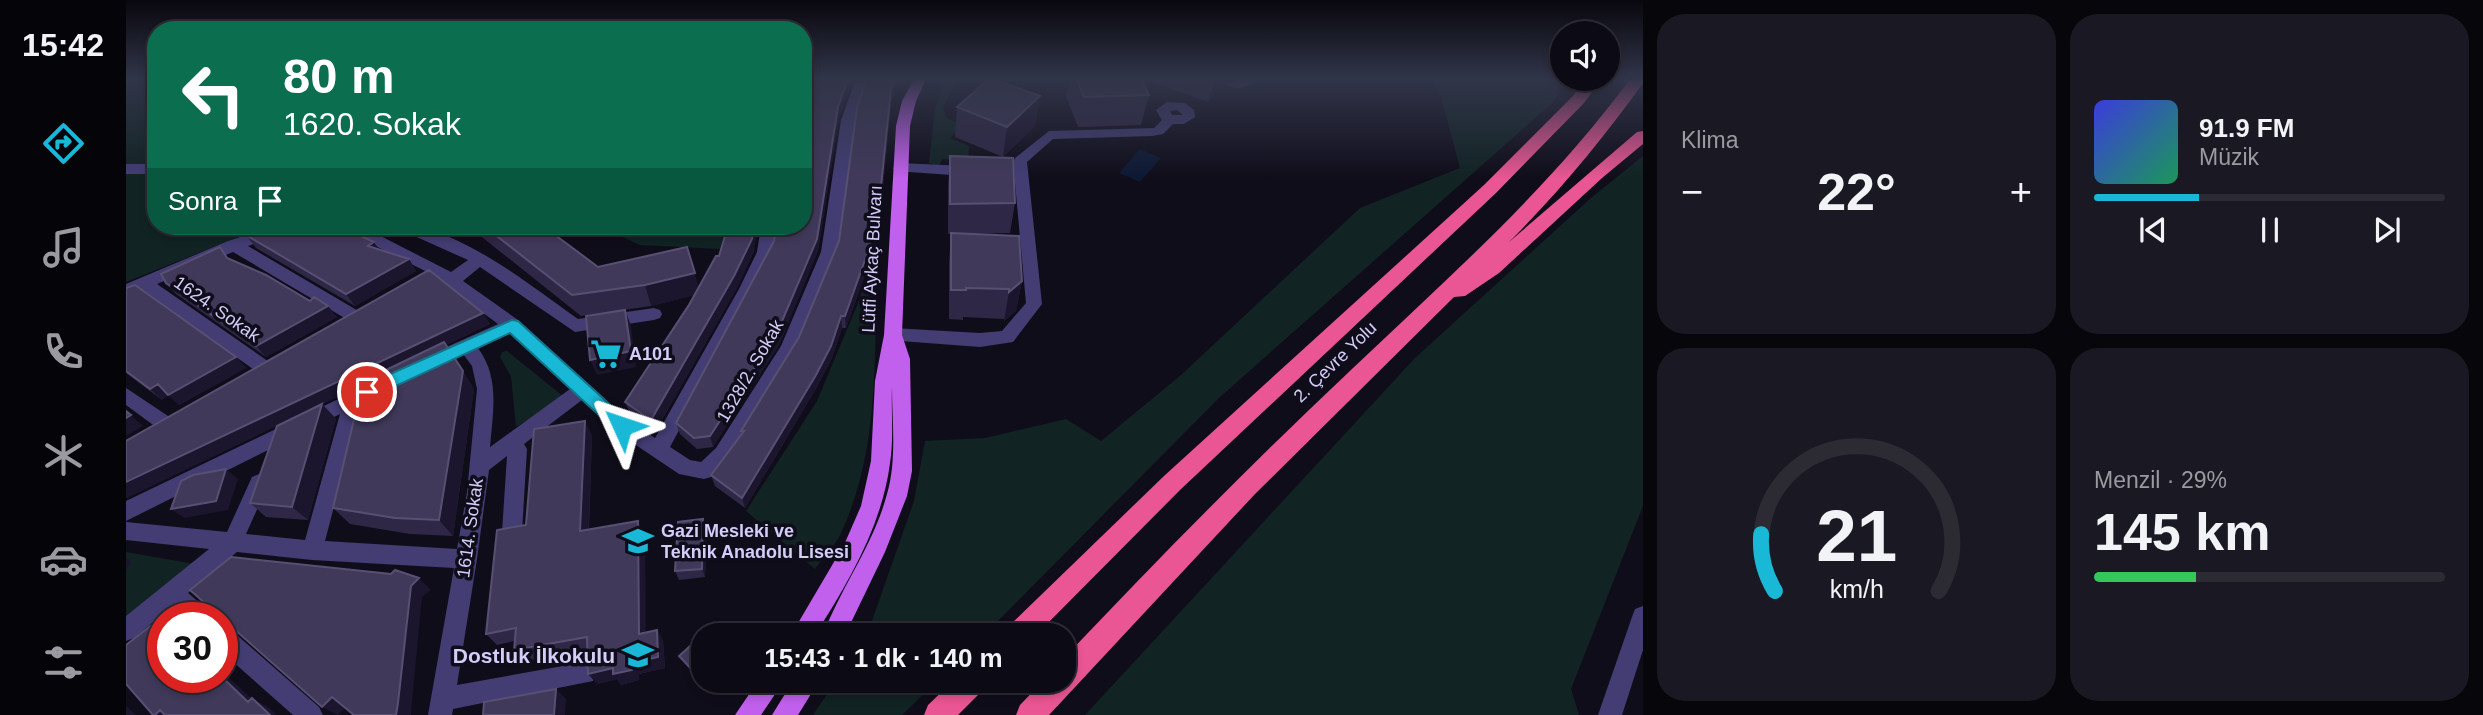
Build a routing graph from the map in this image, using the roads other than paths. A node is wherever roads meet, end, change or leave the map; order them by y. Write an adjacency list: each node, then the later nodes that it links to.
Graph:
1 (851, 112): 36 (street, 1328/2. Sokak)
2 (906, 112): 7 (main road, Lütfi Aykaç Bulvarı)
3 (1566, 112): 49 (highway, 2. Çevre Yolu)
4 (1611, 112): 21 (highway, 2. Çevre Yolu)
5 (1170, 120): 25 (street)
6 (1643, 135): 21 (highway)
7 (900, 168): 10 (street); 25 (main road, Lütfi Aykaç Bulvarı)
8 (126, 169): 9 (street)
9 (147, 169)
10 (967, 171)
11 (263, 235): 15 (street)
12 (366, 235): 17 (street)
13 (427, 235): 16 (street)
14 (768, 235): 36 (street)
15 (234, 245): 18 (street); 24 (street)
16 (480, 258): 17 (street); 22 (street)
17 (444, 275): 19 (street); 23 (street)
18 (144, 283): 20 (street); 29 (street, 1624. Sokak)
19 (413, 284)
20 (126, 291)
21 (1434, 303): 52 (highway, 2. Çevre Yolu)
22 (654, 314)
23 (512, 326): 26 (street); 30 (street)
24 (332, 329)
25 (894, 335): 47 (main road, Lütfi Aykaç Bulvarı); 48 (main road)
26 (466, 345): 27 (street); 37 (street, 1614. Sokak)
27 (416, 369)
28 (391, 380): 32 (street)
29 (244, 381)
30 (583, 390): 35 (street); 36 (street)
31 (126, 395): 34 (street)
32 (353, 399): 33 (street); 42 (street)
33 (279, 435): 38 (street); 41 (street)
34 (146, 436)
35 (510, 443): 37 (street); 40 (street)
36 (658, 451)
37 (479, 466): 43 (street, 1614. Sokak)
38 (126, 512)
39 (126, 531): 41 (street)
40 (512, 532)
41 (232, 543): 42 (street); 44 (street)
42 (312, 550): 43 (street)
43 (467, 559): 59 (street, 1614. Sokak)
44 (173, 594): 45 (street); 50 (street)
45 (182, 602)
46 (1643, 617): 66 (street)
47 (809, 623)
48 (840, 623)
49 (1030, 623)
50 (126, 630)
51 (238, 651): 60 (street)
52 (1076, 666)
53 (585, 673): 59 (street)
54 (761, 693): 61 (main road)
55 (763, 693): 62 (main road)
56 (799, 693): 63 (main road)
57 (960, 693): 64 (highway)
58 (1051, 693): 65 (highway, 2. Çevre Yolu)
59 (441, 707)
60 (311, 715)
61 (741, 715)
62 (747, 715)
63 (784, 715)
64 (938, 715)
65 (1030, 715)
66 (1611, 715)

